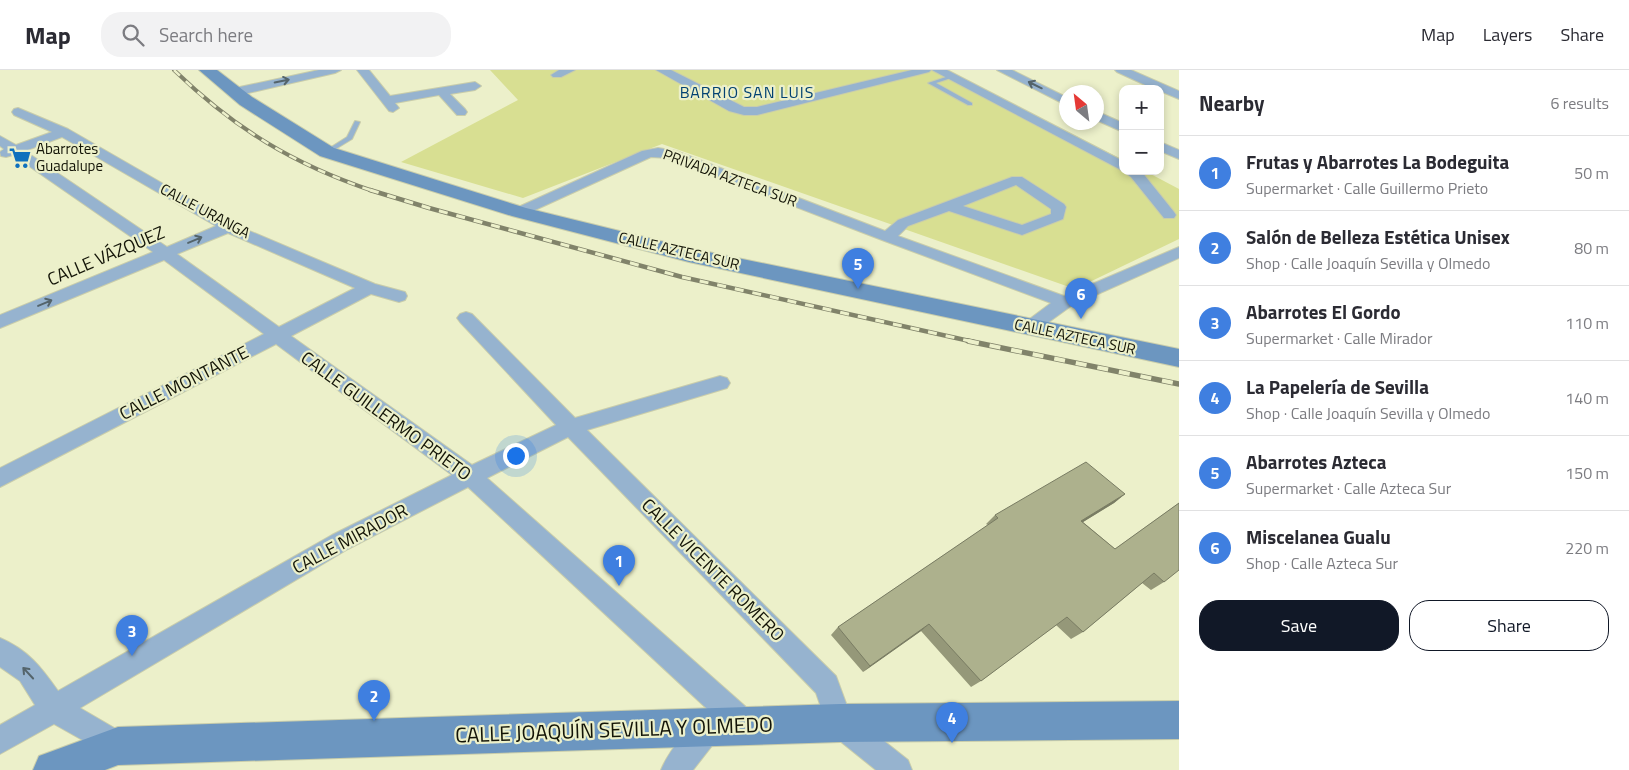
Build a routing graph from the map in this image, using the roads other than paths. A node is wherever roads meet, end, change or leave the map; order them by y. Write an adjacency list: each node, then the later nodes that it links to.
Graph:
1 (335, 70): 14 (street, one-way to 1)
2 (363, 70): 13 (street)
3 (569, 70): 10 (street)
4 (662, 70): 5 (street)
5 (925, 70)
6 (938, 70): 11 (street)
7 (1003, 70): 16 (street, one-way to 7)
8 (1121, 70): 15 (street)
9 (213, 71): 14 (street, CALLE AZTECA SUR)
10 (557, 75)
11 (951, 77): 17 (lane); 28 (street)
12 (475, 86): 13 (street)
13 (441, 91): 19 (street)
14 (235, 92): 26 (street, CALLE AZTECA SUR)
15 (1179, 95)
16 (1059, 98)
17 (970, 104)
18 (18, 112): 23 (street, CALLE URANGA)
19 (460, 112)
20 (1104, 119): 22 (street)
21 (357, 122): 26 (lane)
22 (1119, 126)
23 (63, 132): 24 (street); 33 (street, CALLE URANGA)
24 (5, 148): 36 (street, CALLE GUILLERMO PRIETO)
25 (1164, 148): 27 (street)
26 (326, 152): 31 (street, CALLE AZTECA SUR)
27 (1179, 155)
28 (1119, 165)
29 (1137, 175): 32 (street)
30 (949, 206): 30 (street); 34 (street)
31 (519, 212): 34 (street, PRIVADA AZTECA SUR); 42 (street, CALLE AZTECA SUR)
32 (1169, 215)
33 (228, 227): 36 (street, CALLE VÁZQUEZ, one-way to 33); 37 (street, CALLE URANGA)
34 (887, 237): 39 (street, PRIVADA AZTECA SUR)
35 (1179, 252): 39 (street)
36 (165, 253): 41 (street, CALLE VÁZQUEZ, one-way to 36); 43 (street, CALLE GUILLERMO PRIETO)
37 (368, 288): 38 (street, CALLE URANGA); 43 (street, CALLE MONTANTE)
38 (399, 296)
39 (1065, 302): 42 (street)
40 (466, 318): 46 (street)
41 (0, 322)
42 (1029, 328): 44 (street, CALLE AZTECA SUR)
43 (276, 336): 47 (street, CALLE GUILLERMO PRIETO); 48 (street, CALLE MONTANTE)
44 (1179, 358)
45 (720, 383): 46 (street, CALLE MIRADOR)
46 (571, 427): 47 (street, CALLE MIRADOR); 52 (street, CALLE VICENTE ROMERO)
47 (470, 476): 50 (street, CALLE MIRADOR); 53 (street, CALLE GUILLERMO PRIETO)
48 (0, 478)
49 (0, 650): 50 (street, one-way to 49)
50 (53, 708): 55 (street, CALLE MIRADOR); 56 (street)
51 (1179, 720): 52 (street, CALLE JOAQUÍN SEVILLA Y OLMEDO)
52 (840, 723): 53 (street, CALLE JOAQUÍN SEVILLA Y OLMEDO); 59 (street)
53 (745, 725): 54 (street, CALLE JOAQUÍN SEVILLA Y OLMEDO)
54 (708, 728): 56 (street, CALLE JOAQUÍN SEVILLA Y OLMEDO); 58 (street)
55 (0, 740)
56 (118, 746): 57 (street, CALLE JOAQUÍN SEVILLA Y OLMEDO)
57 (54, 770)
58 (675, 770)
59 (898, 770)

